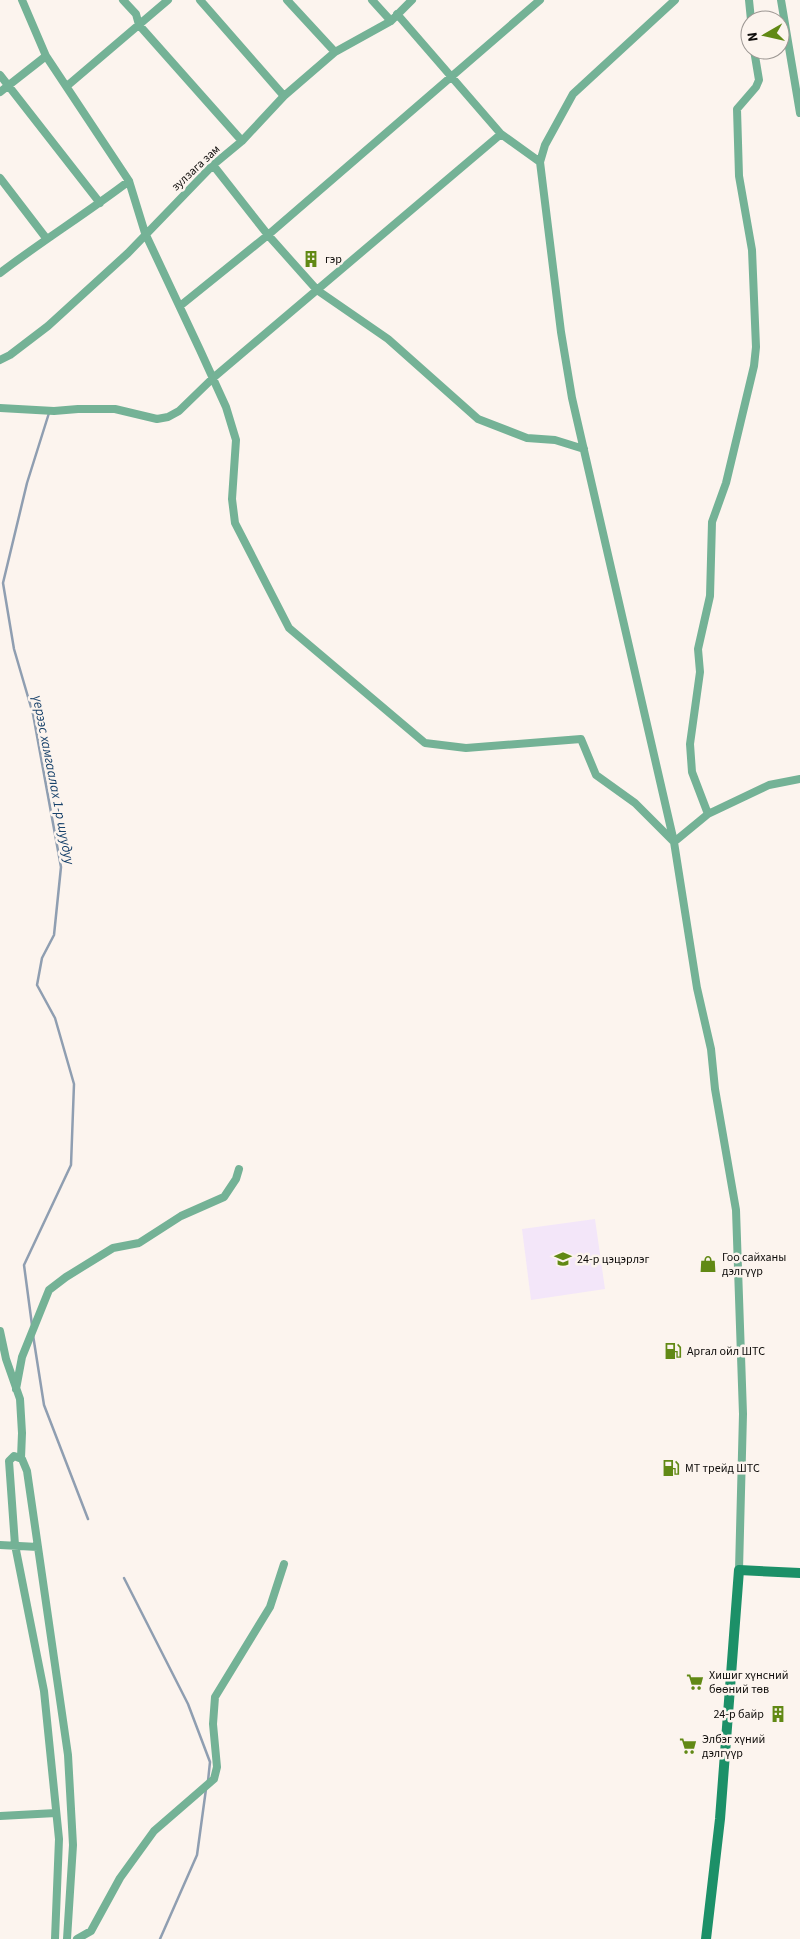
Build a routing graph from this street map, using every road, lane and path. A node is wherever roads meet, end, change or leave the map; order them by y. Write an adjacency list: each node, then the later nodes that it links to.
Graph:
1 (22, 0): 15 (street)
2 (123, 0): 13 (street)
3 (168, 0): 13 (street)
4 (200, 0): 22 (street)
5 (287, 0): 14 (street)
6 (372, 0): 12 (street)
7 (412, 0): 11 (street, зулзага зам)
8 (540, 0): 18 (street)
9 (675, 0): 26 (street)
10 (781, 0): 23 (street)
11 (397, 14): 12 (street, зулзага зам); 18 (street)
12 (391, 21): 14 (street, зулзага зам)
13 (139, 25): 19 (street); 25 (street)
14 (335, 52): 22 (street, зулзага зам)
15 (46, 56): 19 (street); 20 (street)
16 (756, 60): 42 (street)
17 (0, 75): 20 (street)
18 (451, 78): 24 (street); 32 (street)
19 (67, 86): 29 (street)
20 (8, 87): 21 (street); 30 (street)
21 (0, 92)
22 (284, 96): 25 (street, зулзага зам)
23 (800, 113)
24 (501, 134): 26 (street); 35 (street)
25 (242, 141): 27 (street, зулзага зам)
26 (540, 162): 40 (street)
27 (212, 165): 31 (street, зулзага зам); 32 (street)
28 (0, 178): 33 (street)
29 (129, 181): 30 (street); 31 (street)
30 (100, 203): 33 (street)
31 (145, 233): 36 (street); 37 (street, зулзага зам)
32 (268, 235): 35 (street); 36 (street)
33 (46, 238): 34 (street)
34 (0, 273)
35 (317, 290): 38 (street); 40 (street)
36 (180, 306): 38 (street)
37 (0, 360)
38 (213, 378): 39 (street); 43 (street)
39 (0, 408)
40 (584, 449): 43 (street)
41 (800, 779): 42 (street)
42 (708, 814): 43 (street)
43 (674, 842): 52 (street)
44 (239, 1169): 46 (street)
45 (0, 1331): 46 (street)
46 (16, 1389): 47 (street)
47 (21, 1458): 49 (street); 50 (street)
48 (0, 1545): 49 (street)
49 (15, 1545): 50 (street); 54 (street)
50 (38, 1547): 57 (street)
51 (284, 1564): 58 (street)
52 (739, 1570): 53 (street); 59 (street)
53 (800, 1573)
54 (56, 1812): 55 (street); 56 (street)
55 (0, 1816)
56 (55, 1939)
57 (67, 1939)
58 (78, 1939)
59 (706, 1939)

